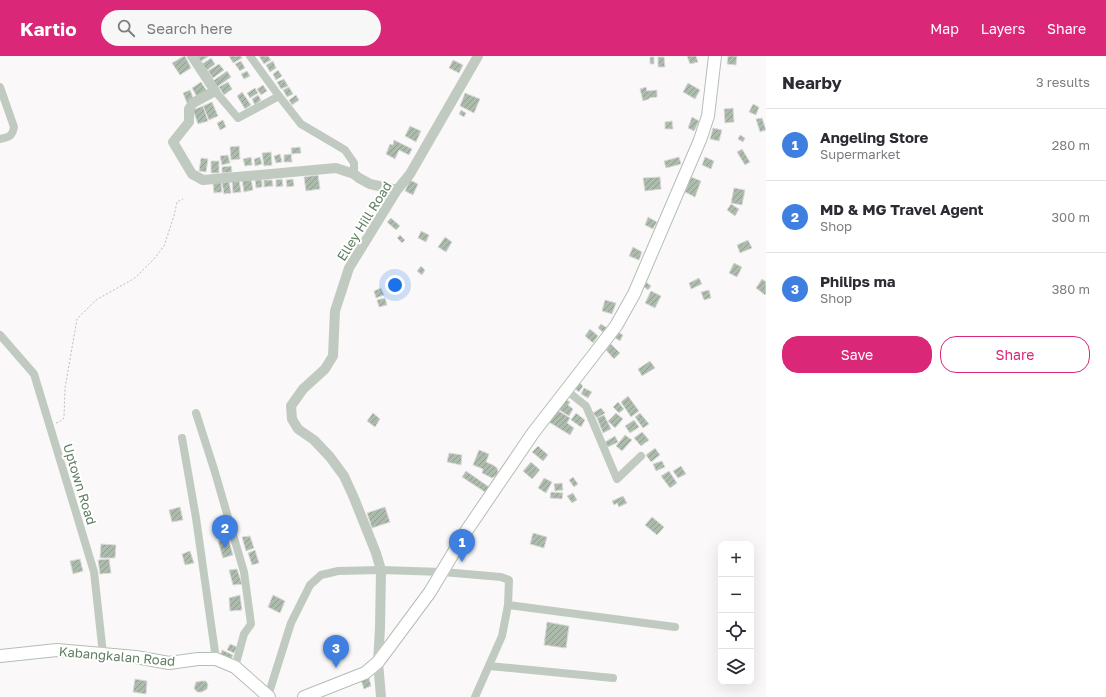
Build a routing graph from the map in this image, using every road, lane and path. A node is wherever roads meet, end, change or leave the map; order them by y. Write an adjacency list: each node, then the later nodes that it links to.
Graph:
1 (192, 56): 6 (street)
2 (250, 56): 7 (street)
3 (478, 56): 10 (street, Elley Hill Road)
4 (715, 56): 13 (main road)
5 (0, 87): 8 (street)
6 (215, 91): 7 (street); 9 (street)
7 (278, 96): 9 (street)
8 (0, 139)
9 (354, 174): 10 (street)
10 (397, 190): 18 (street, Elley Hill Road)
11 (183, 199): 15 (path)
12 (0, 335): 15 (street, Uptown Road)
13 (566, 390): 17 (street); 19 (main road)
14 (196, 413): 27 (street)
15 (49, 423): 22 (street, Uptown Road)
16 (182, 438): 24 (street)
17 (641, 456)
18 (381, 570): 19 (street); 25 (street, Elley Hill Road); 29 (street)
19 (443, 572): 20 (street); 25 (main road)
20 (508, 606): 21 (street); 26 (street)
21 (675, 627)
22 (103, 654): 23 (main road, Kabangkalan Road); 24 (main road, Kabangkalan Road)
23 (0, 656)
24 (216, 659): 27 (main road, Kabangkalan Road)
25 (378, 662): 30 (main road); 31 (street, Elley Hill Road)
26 (489, 666): 28 (street); 32 (street)
27 (235, 667): 29 (main road, Kabangkalan Road)
28 (613, 678)
29 (268, 696)
30 (304, 697)
31 (381, 697)
32 (475, 697)

